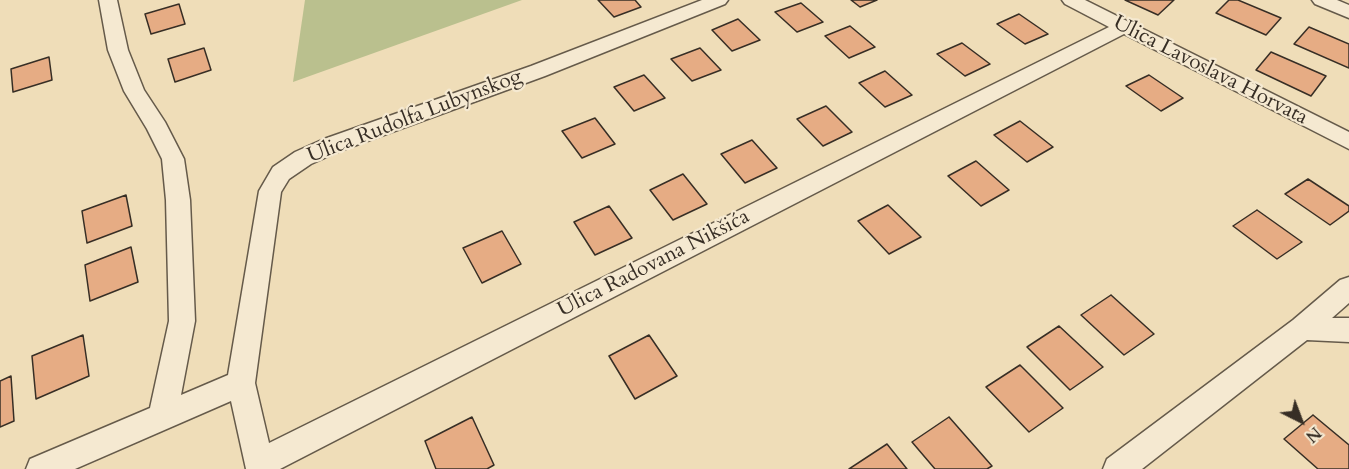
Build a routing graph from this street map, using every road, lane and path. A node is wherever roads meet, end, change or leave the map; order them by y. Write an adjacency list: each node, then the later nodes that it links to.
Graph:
1 (108, 0): 12 (street)
2 (719, 0): 11 (street, Ulica Rudolfa Lubynskog)
3 (1071, 0): 6 (street, Ulica Lavoslava Horvata)
4 (1321, 0): 5 (street)
5 (1349, 12)
6 (1123, 27): 7 (street, Ulica Lavoslava Horvata); 11 (street, Ulica Radovana Nikšića)
7 (1349, 141)
8 (1349, 288): 9 (street)
9 (1302, 328): 10 (street); 14 (street)
10 (1349, 330)
11 (241, 383): 12 (street)
12 (163, 416): 13 (street)
13 (41, 469)
14 (1118, 469)

